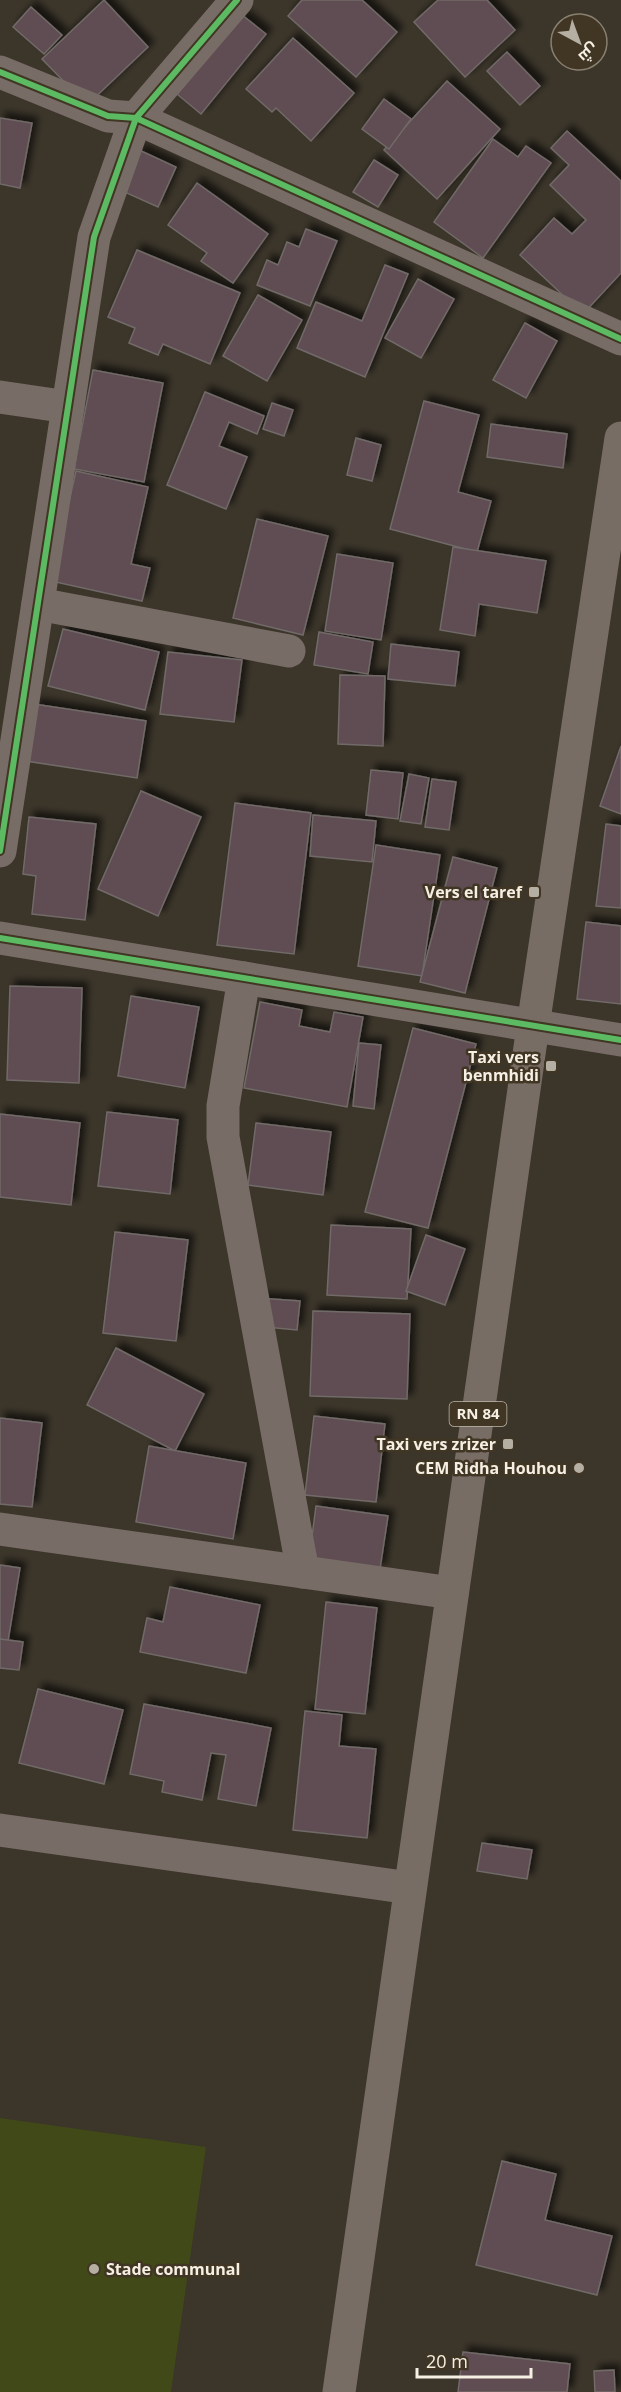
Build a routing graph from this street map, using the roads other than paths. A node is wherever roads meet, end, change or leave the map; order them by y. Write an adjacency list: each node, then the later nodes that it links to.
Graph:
1 (226, 5): 3 (street)
2 (0, 72): 3 (street)
3 (136, 118): 4 (street); 6 (street)
4 (621, 339)
5 (0, 397): 6 (street)
6 (68, 407): 9 (street)
7 (621, 438): 8 (main road, RN 84)
8 (613, 542): 14 (main road, RN 84)
9 (38, 604): 10 (street); 11 (street)
10 (289, 651)
11 (0, 851)
12 (0, 938): 13 (street)
13 (244, 978): 14 (street); 17 (street)
14 (533, 1026): 15 (street); 18 (main road, RN 84)
15 (621, 1040)
16 (0, 1529): 17 (street)
17 (303, 1572): 18 (street)
18 (452, 1593): 20 (main road, RN 84)
19 (0, 1830): 20 (street)
20 (410, 1888): 21 (main road, RN 84)
21 (339, 2392)

